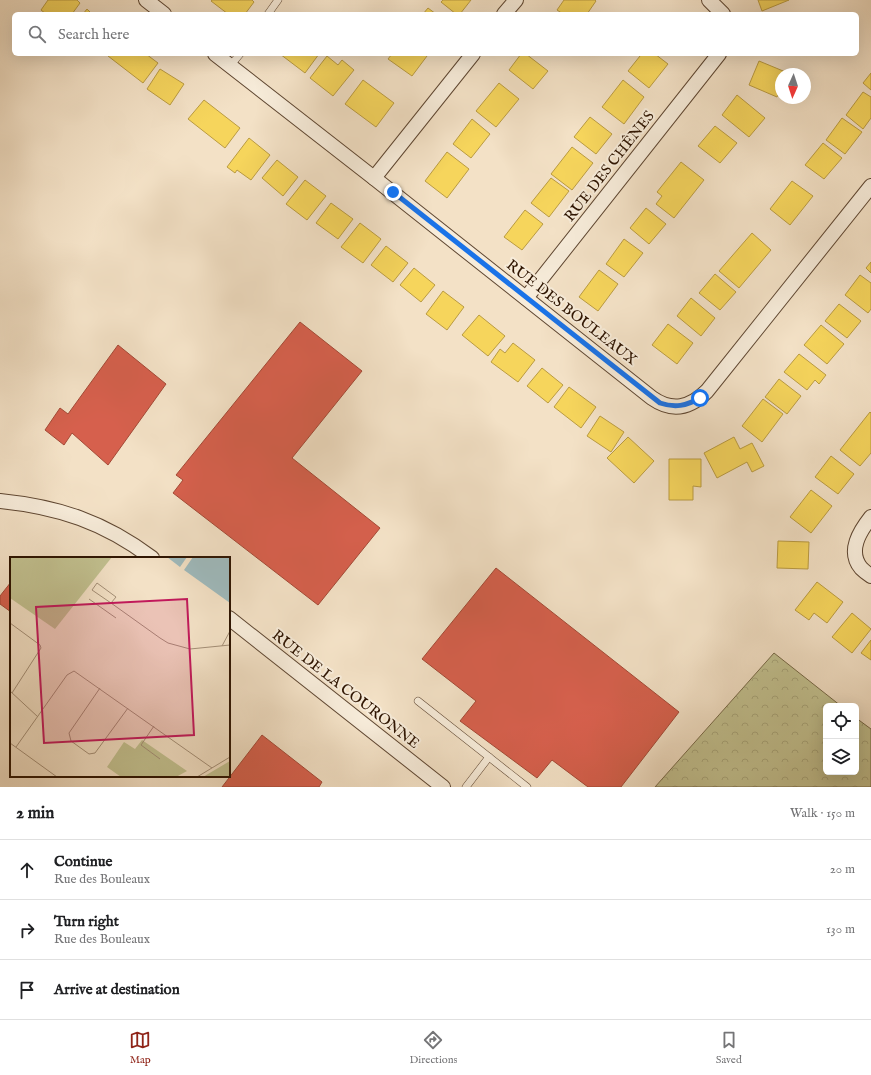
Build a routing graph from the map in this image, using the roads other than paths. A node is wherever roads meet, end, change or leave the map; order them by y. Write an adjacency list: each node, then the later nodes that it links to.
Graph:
1 (146, 0): 5 (street)
2 (278, 0): 6 (lane)
3 (516, 0): 7 (street)
4 (709, 0): 8 (street)
5 (161, 12)
6 (269, 12)
7 (506, 12)
8 (721, 12)
9 (218, 56): 13 (street, RUE DES BOULEAUX)
10 (238, 56): 13 (lane)
11 (471, 56): 14 (street)
12 (717, 56): 16 (street, RUE DES CHÊNES)
13 (230, 66): 14 (street, RUE DES BOULEAUX)
14 (374, 178): 16 (street, RUE DES BOULEAUX)
15 (871, 186): 16 (street, RUE DES BOULEAUX)
16 (526, 298)
17 (0, 501): 19 (street)
18 (871, 517): 20 (street)
19 (150, 557)
20 (871, 576)
21 (230, 619): 24 (street, RUE DE LA COURONNE)
22 (418, 701): 23 (lane)
23 (489, 757): 25 (lane); 26 (lane)
24 (441, 786)
25 (466, 787)
26 (527, 787)

